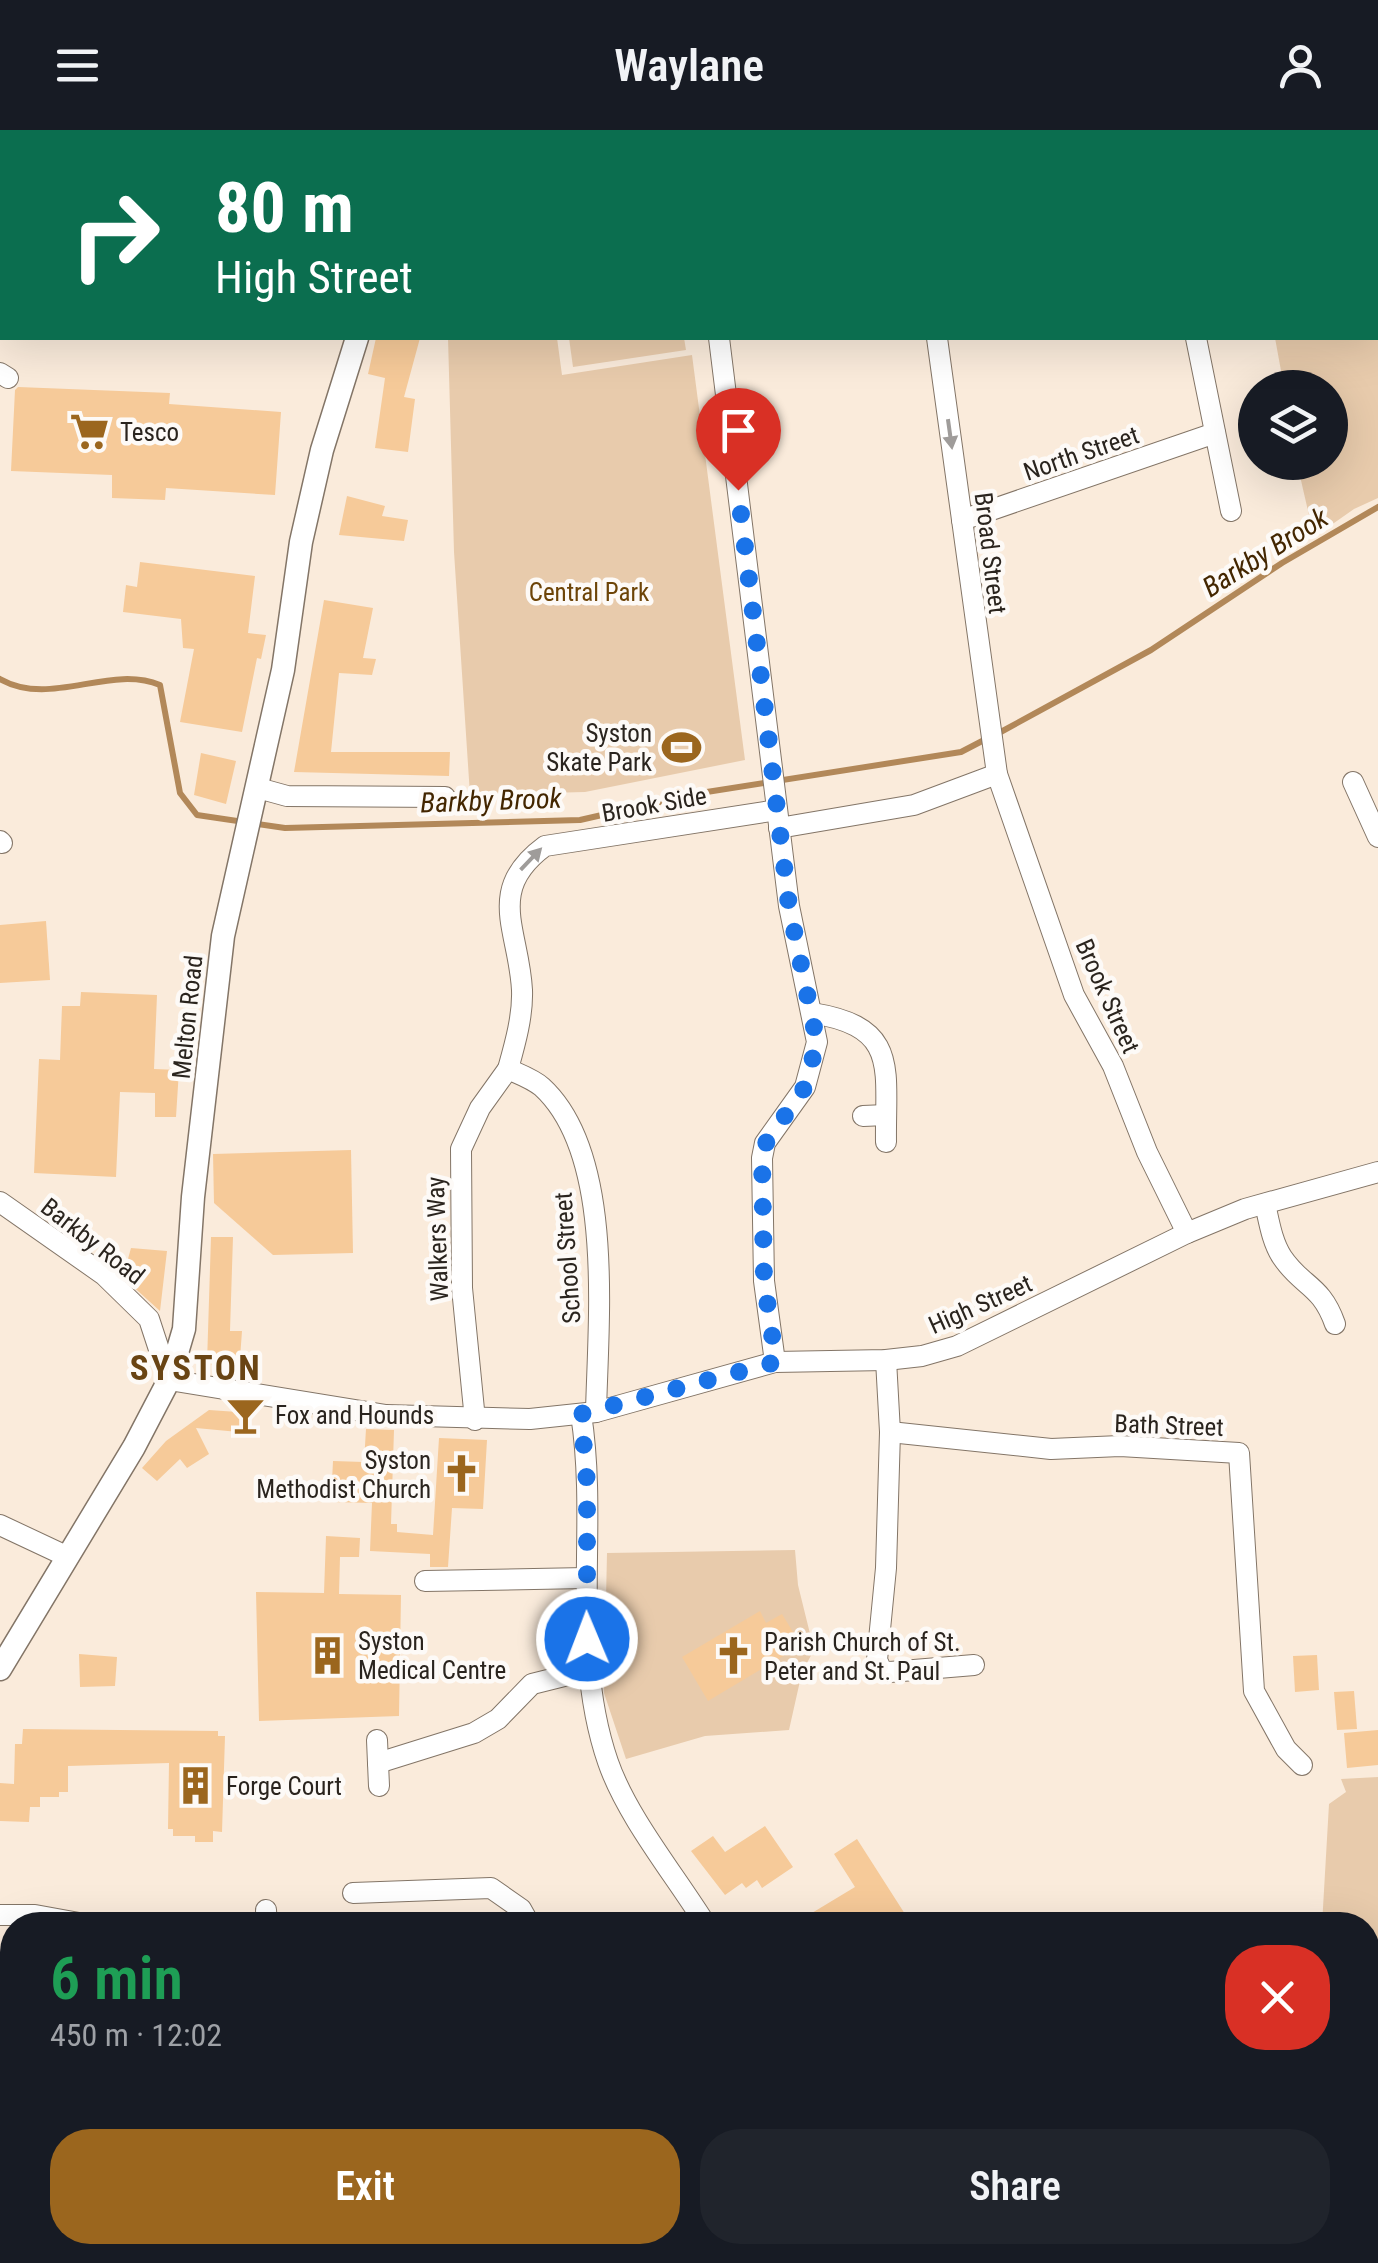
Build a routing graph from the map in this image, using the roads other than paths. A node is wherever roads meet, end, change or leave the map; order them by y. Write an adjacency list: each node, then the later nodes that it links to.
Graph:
1 (356, 340): 10 (street, Melton Road)
2 (719, 340): 12 (street)
3 (937, 340): 7 (street, Broad Street, one-way to 7)
4 (1196, 340): 5 (street)
5 (1216, 433): 6 (street); 7 (street, North Street)
6 (1231, 511)
7 (962, 520): 8 (street, Broad Street)
8 (996, 774): 12 (street, Brook Side); 22 (street, Brook Street)
9 (1353, 782): 13 (street)
10 (257, 795): 11 (street); 26 (street, Melton Road)
11 (445, 798)
12 (777, 812): 14 (street); 15 (street, Brook Side, one-way to 12)
13 (1378, 837)
14 (812, 1013): 16 (street); 25 (street)
15 (508, 1069): 27 (street, School Street); 28 (street, Walkers Way)
16 (886, 1115): 17 (street); 18 (street)
17 (862, 1116)
18 (886, 1142)
19 (1378, 1172): 21 (street, High Street)
20 (0, 1202): 26 (street, Barkby Road)
21 (1265, 1204): 22 (street, High Street); 23 (street)
22 (1187, 1234): 24 (street, High Street)
23 (1335, 1324)
24 (886, 1360): 25 (street, High Street); 29 (street)
25 (776, 1362): 27 (street, High Street)
26 (168, 1380): 28 (street, High Street); 31 (street, Melton Road)
27 (588, 1413): 28 (street, High Street); 32 (street, School Street)
28 (474, 1420)
29 (890, 1432): 34 (street); 39 (street, Bath Street)
30 (0, 1525): 31 (street)
31 (66, 1556): 35 (street, Melton Road)
32 (586, 1578): 33 (street); 36 (street, School Street)
33 (425, 1580)
34 (974, 1665)
35 (0, 1669)
36 (588, 1670): 38 (street); 43 (street, School Street)
37 (377, 1740): 38 (street)
38 (378, 1763): 40 (street)
39 (1302, 1765)
40 (379, 1786)
41 (353, 1893): 42 (street)
42 (522, 1912)
43 (698, 1912)

